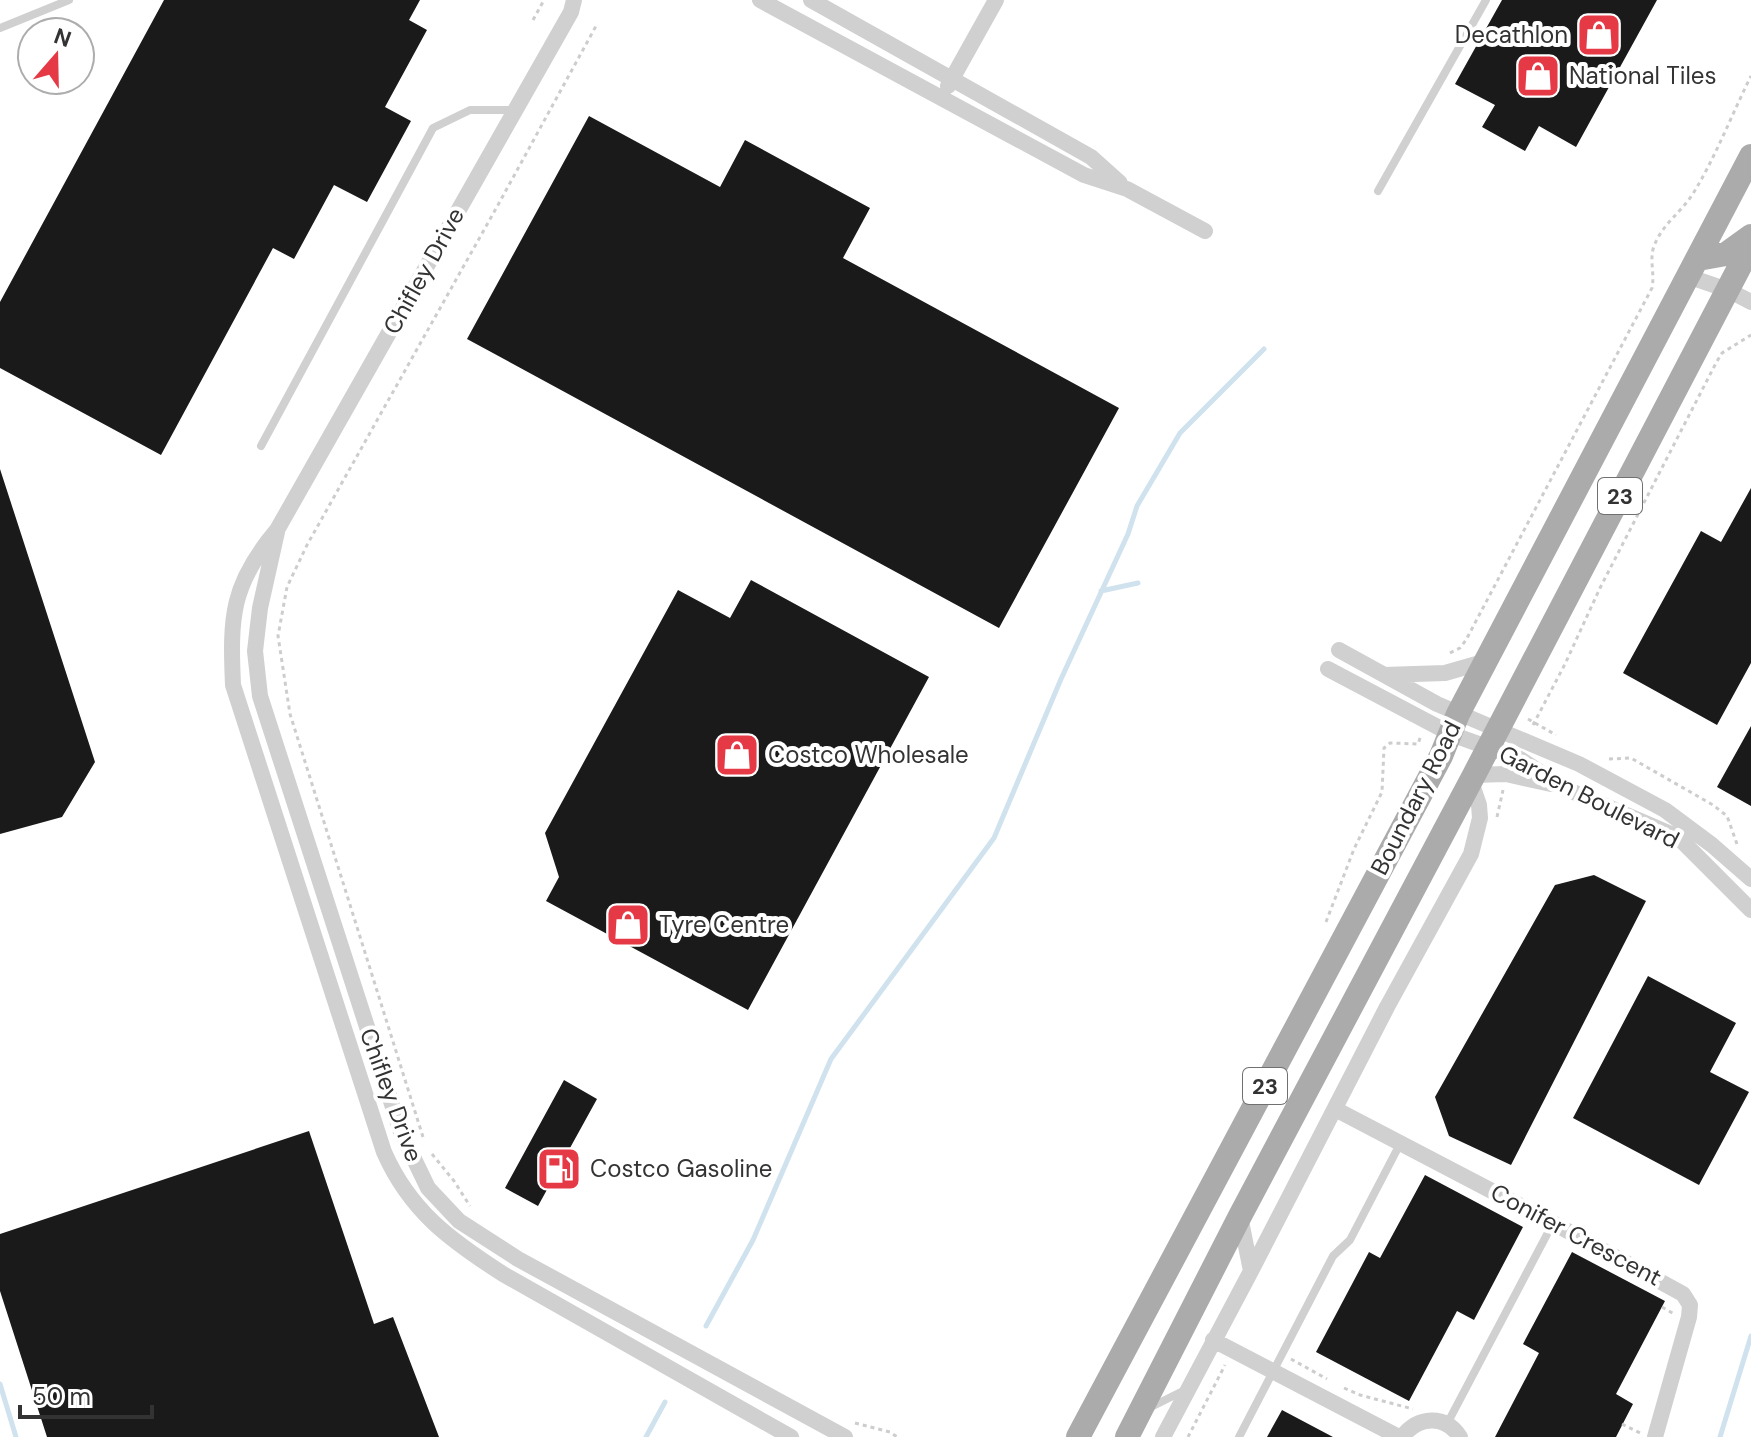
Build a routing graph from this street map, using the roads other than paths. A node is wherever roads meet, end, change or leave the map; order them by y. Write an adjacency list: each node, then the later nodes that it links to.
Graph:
1 (69, 0): 7 (lane)
2 (760, 0): 9 (street)
3 (811, 0): 8 (street)
4 (996, 0): 8 (street)
5 (1486, 0): 13 (lane)
6 (576, 4): 10 (street, Chifley Drive)
7 (0, 28)
8 (952, 79): 9 (street); 12 (street)
9 (941, 98): 12 (street)
10 (515, 110): 20 (lane); 21 (street, Chifley Drive)
11 (1751, 156): 17 (main road, Boundary Road / 23)
12 (1127, 189): 14 (street)
13 (1378, 191)
14 (1205, 231)
15 (1751, 236): 17 (main road)
16 (1751, 245): 18 (main road, Boundary Road / 23)
17 (1694, 268): 18 (street); 23 (main road, Boundary Road / 23)
18 (1728, 290): 19 (street); 27 (main road, Boundary Road / 23)
19 (1751, 302)
20 (261, 446)
21 (277, 530): 42 (street, Chifley Drive); 43 (street, Chifley Drive)
22 (1339, 650): 25 (street)
23 (1487, 661): 25 (street); 26 (main road, Boundary Road / 23)
24 (1328, 669): 26 (street)
25 (1382, 675): 26 (street)
26 (1455, 724): 27 (street, Garden Boulevard); 44 (main road, Boundary Road / 23)
27 (1492, 738): 28 (main road, Boundary Road / 23); 29 (street, Garden Boulevard); 30 (street, Garden Boulevard)
28 (1473, 779): 29 (street); 32 (street); 34 (main road, Boundary Road / 23)
29 (1564, 788): 31 (street, Garden Boulevard)
30 (1751, 879)
31 (1751, 910)
32 (1335, 1109): 33 (street, Conifer Crescent); 36 (street)
33 (1401, 1142): 35 (street, Conifer Crescent); 38 (lane)
34 (1240, 1216): 36 (street); 40 (main road, Boundary Road / 23)
35 (1553, 1223): 41 (lane); 50 (street, Conifer Crescent)
36 (1251, 1271): 37 (street)
37 (1213, 1340): 38 (street); 39 (street)
38 (1272, 1369): 47 (lane); 48 (street)
39 (1189, 1387): 40 (lane); 46 (street)
40 (1141, 1412): 45 (main road, Boundary Road / 23)
41 (1449, 1420): 48 (street); 49 (street)
42 (849, 1430)
43 (791, 1437)
44 (1078, 1437)
45 (1127, 1437)
46 (1163, 1437)
47 (1239, 1437)
48 (1401, 1437)
49 (1460, 1437)
50 (1655, 1437)

